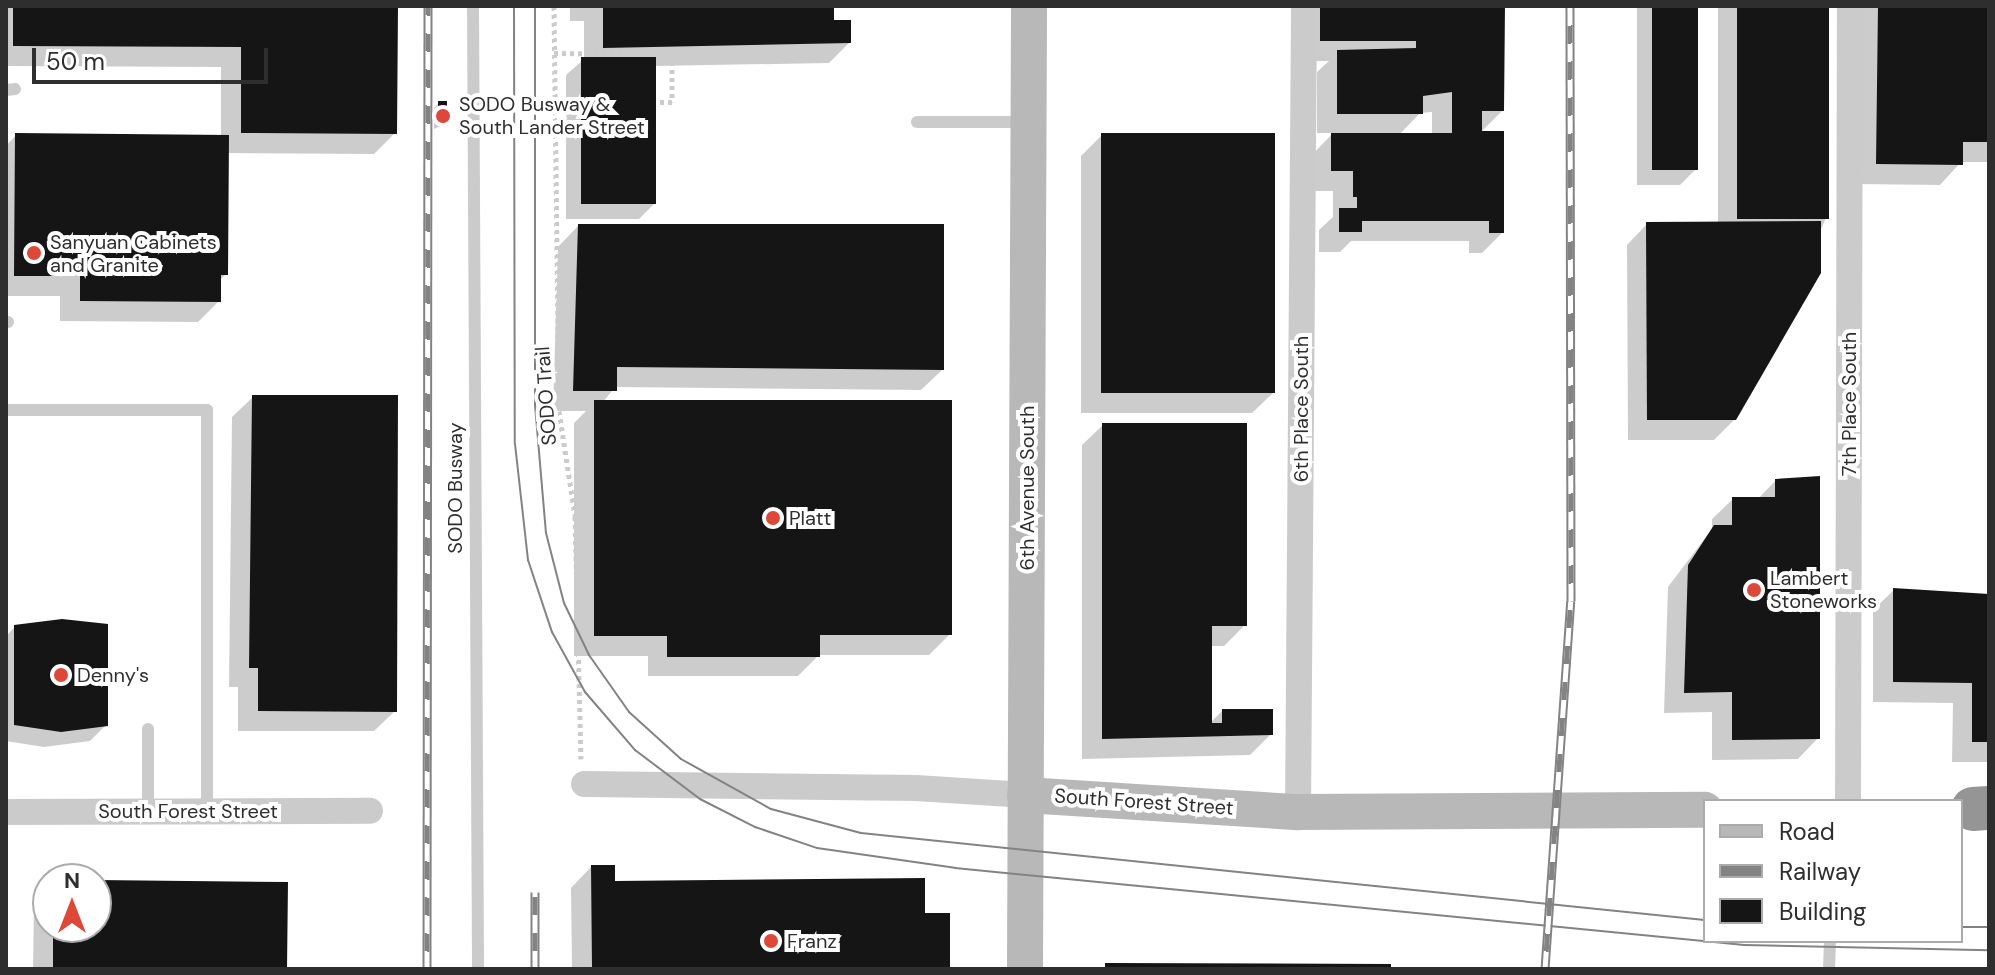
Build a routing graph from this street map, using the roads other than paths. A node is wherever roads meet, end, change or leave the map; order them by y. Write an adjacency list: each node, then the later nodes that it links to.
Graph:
1 (473, 6): 19 (lane, SODO Busway)
2 (1029, 6): 6 (main road, 6th Avenue South)
3 (1304, 6): 17 (street, 6th Place South)
4 (1850, 6): 11 (street, 7th Place South)
5 (917, 122): 6 (lane)
6 (1029, 122): 10 (main road, 6th Avenue South)
7 (6, 410): 16 (lane)
8 (148, 729): 15 (lane)
9 (584, 784): 10 (street, South Forest Street)
10 (1025, 795): 17 (main road, South Forest Street); 20 (main road, 6th Avenue South)
11 (1848, 799)
12 (1703, 810): 17 (main road, South Forest Street)
13 (370, 811): 16 (street, South Forest Street)
14 (6, 812): 15 (street, South Forest Street)
15 (148, 812): 16 (street, South Forest Street)
16 (207, 812)
17 (1298, 812)
18 (1830, 943): 21 (lane)
19 (478, 969)
20 (1025, 969)
21 (1829, 969)

